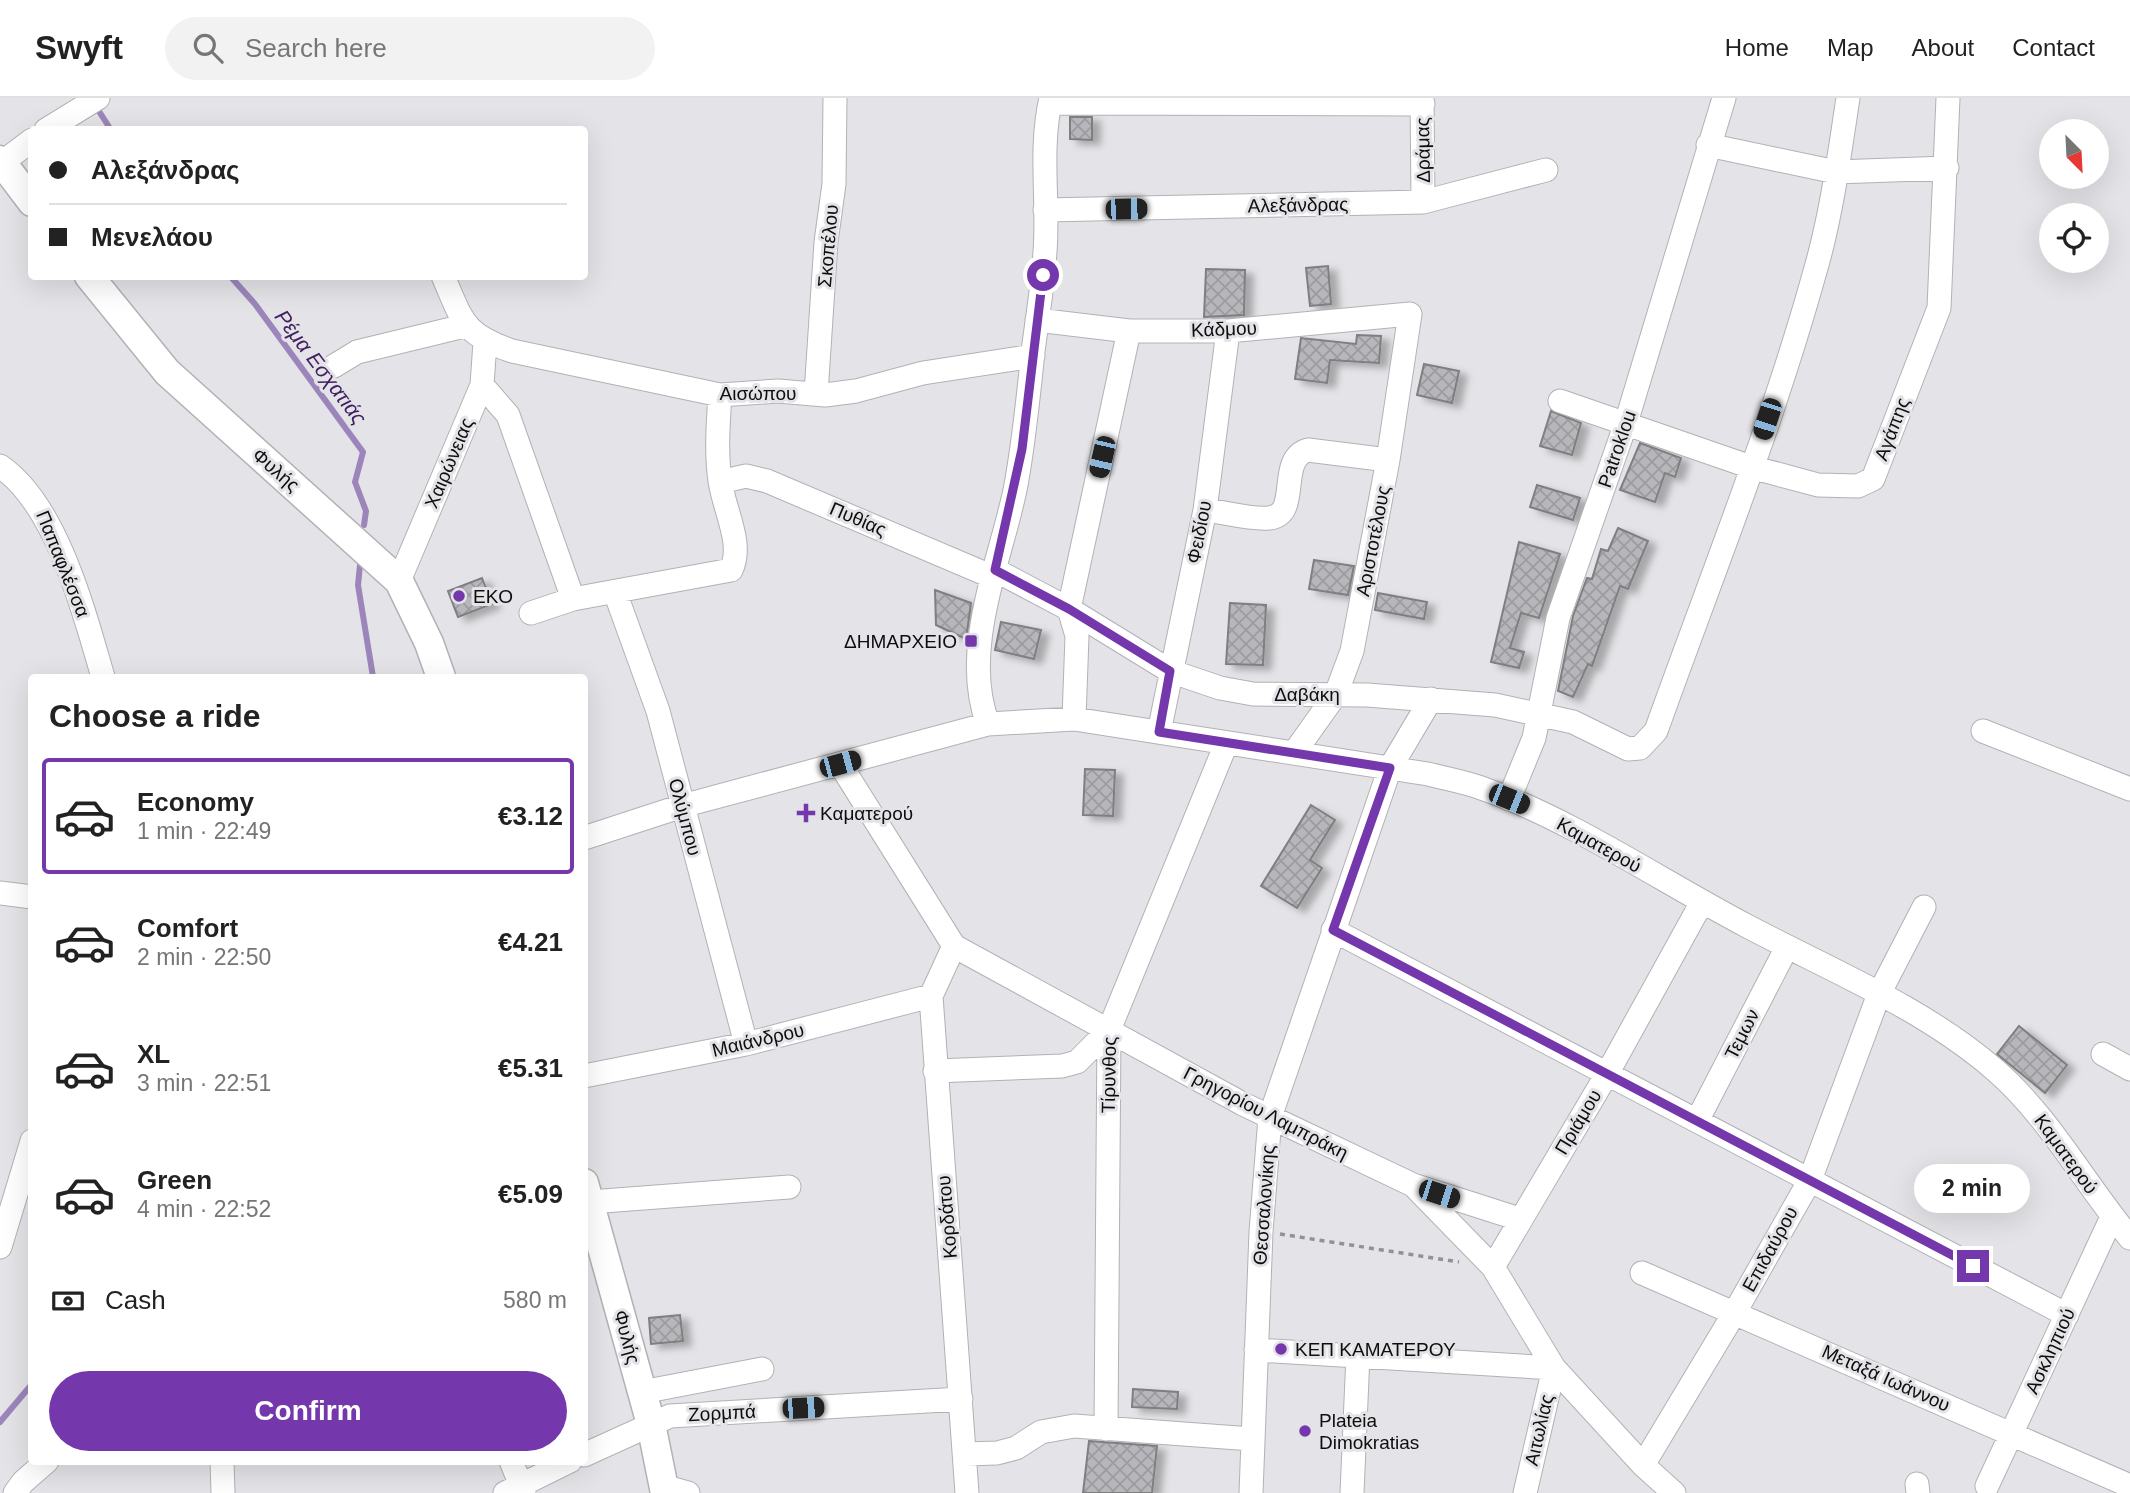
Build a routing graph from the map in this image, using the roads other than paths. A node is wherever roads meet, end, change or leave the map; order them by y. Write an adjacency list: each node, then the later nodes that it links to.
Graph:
1 (98, 98): 8 (street)
2 (835, 98): 29 (street, Σκοπέλου)
3 (1724, 98): 10 (street, Patroklou)
4 (1847, 98): 14 (street)
5 (1948, 98): 12 (street, Αγάπης)
6 (1050, 101): 7 (street); 17 (street)
7 (1422, 101): 16 (street, Δράμας)
8 (52, 126)
9 (28, 143): 11 (street)
10 (1708, 145): 14 (street); 32 (street, Patroklou)
11 (1, 162): 15 (main road)
12 (1947, 168): 14 (street); 35 (street, Αγάπης)
13 (1546, 170): 16 (street, Αλεξάνδρας)
14 (1836, 172): 35 (street)
15 (28, 197)
16 (1423, 202): 17 (street, Αλεξάνδρας)
17 (1045, 210): 21 (street)
18 (92, 280): 39 (main road, Φυλής)
19 (445, 280): 22 (street)
20 (1410, 314): 24 (street, Κάδμου); 33 (street, Αριστοτέλους)
21 (1037, 320): 23 (street, Κάδμου); 26 (street)
22 (464, 326): 25 (street); 27 (street)
23 (1129, 331): 24 (street, Κάδμου); 42 (street)
24 (1228, 331): 37 (street, Φειδίου)
25 (485, 342): 28 (street, Χαιρώνειας); 30 (street, Αισώπου)
26 (1033, 356): 29 (street, Αισώπου); 38 (street)
27 (334, 366)
28 (482, 385): 39 (street, Χαιρώνειας); 41 (street)
29 (816, 394): 30 (street, Αισώπου)
30 (720, 395): 36 (street)
31 (1560, 401): 32 (street, Αγάπης)
32 (1626, 423): 35 (street, Αγάπης); 49 (street, Patroklou)
33 (1388, 460): 37 (street); 47 (street, Αριστοτέλους)
34 (0, 466): 45 (street, Παπαφλέσσα)
35 (1751, 467): 49 (street, Δαβάκη)
36 (720, 482): 38 (street, Πυθίας); 40 (street)
37 (1205, 510): 44 (street, Φειδίου)
38 (994, 573): 42 (street, Δαβάκη); 51 (street)
39 (399, 581): 46 (main road, Φυλής)
40 (615, 592): 41 (street); 60 (street, Ολύμπου)
41 (573, 599): 43 (street)
42 (1069, 609): 44 (street, Δαβάκη); 50 (street)
43 (531, 613)
44 (1170, 671): 47 (street, Δαβάκη); 53 (street, Φειδίου)
45 (102, 674)
46 (440, 674)
47 (1336, 694): 48 (street, Δαβάκη); 55 (street, Αριστοτέλους)
48 (1432, 699): 49 (street, Δαβάκη); 57 (street, Θεσσαλονίκης)
49 (1539, 713): 59 (street, Patroklou)
50 (1074, 719): 51 (street, Καματερού); 53 (street, Καματερού)
51 (988, 724): 56 (street, Καματερού)
52 (1983, 731): 58 (street)
53 (1159, 732): 54 (street, Καματερού)
54 (1226, 744): 55 (street, Καματερού); 71 (street, Τίρυνθος)
55 (1294, 752): 57 (street, Καματερού)
56 (840, 764): 60 (street, Καματερού); 67 (street, Γρηγορίου Λαμπράκη)
57 (1390, 768): 59 (street, Καματερού); 66 (street, Θεσσαλονίκης)
58 (2130, 789)
59 (1509, 799): 64 (street, Καματερού)
60 (682, 806): 61 (street, Καματερού); 72 (street, Ολύμπου)
61 (588, 837)
62 (0, 893): 63 (street)
63 (28, 896)
64 (1702, 902): 68 (street, Καματερού); 76 (street, Πριάμου)
65 (1924, 907): 69 (street, Επιδαύρου)
66 (1333, 930): 76 (street); 78 (street, Θεσσαλονίκης)
67 (954, 946): 70 (street, Κορδάτου); 71 (street, Γρηγορίου Λαμπράκη)
68 (1787, 947): 69 (street, Καματερού); 79 (street, Τεμων)
69 (1879, 994): 81 (street, Επιδαύρου); 86 (street, Καματερού)
70 (930, 996): 72 (street, Μαιάνδρου); 75 (street, Κορδάτου)
71 (1109, 1030): 75 (street); 78 (street, Γρηγορίου Λαμπράκη); 101 (street, Τίρυνθος)
72 (746, 1044): 77 (street, Μαιάνδρου)
73 (2102, 1054): 74 (street)
74 (2130, 1069)
75 (935, 1071): 99 (street, Κορδάτου)
76 (1607, 1074): 79 (street); 87 (street, Πριάμου)
77 (588, 1075)
78 (1270, 1117): 82 (street, Γρηγορίου Λαμπράκη); 94 (street, Θεσσαλονίκης)
79 (1697, 1121): 81 (street)
80 (28, 1154): 89 (street)
81 (1810, 1180): 92 (street, Επιδαύρου); 93 (street)
82 (1413, 1185): 87 (street); 90 (street, Γρηγορίου Λαμπράκη)
83 (789, 1187): 84 (street)
84 (588, 1192)
85 (588, 1196): 98 (main road, Φυλής)
86 (2112, 1217): 88 (street, Καματερού); 93 (street, Ασκληπιού)
87 (1519, 1219): 90 (street, Πριάμου)
88 (2130, 1238)
89 (0, 1247)
90 (1493, 1267): 96 (street, Γρηγορίου Λαμπράκη)
91 (1642, 1273): 92 (street, Μεταξά Ιωάννου)
92 (1735, 1312): 102 (street, Μεταξά Ιωάννου); 110 (street, Επιδαύρου)
93 (2067, 1315): 102 (street, Ασκληπιού)
94 (1256, 1350): 95 (street); 103 (street, Θεσσαλονίκης)
95 (1358, 1355): 96 (street); 119 (street)
96 (1554, 1367): 110 (street, Γρηγορίου Λαμπράκη); 120 (street, Αιτωλίας)
97 (762, 1369): 98 (street)
98 (642, 1392): 100 (main road, Φυλής)
99 (961, 1399): 100 (street, Ζορμπά); 105 (street, Κορδάτου)
100 (651, 1424): 104 (street, Ζορμπά); 114 (main road, Φυλής)
101 (1106, 1429): 103 (street); 105 (street)
102 (2011, 1433): 111 (street, Ασκληπιού); 112 (street, Μεταξά Ιωάννου)
103 (1252, 1439): 118 (street, Θεσσαλονίκης)
104 (588, 1453)
105 (965, 1454): 117 (street, Κορδάτου)
106 (42, 1465): 115 (street)
107 (222, 1465): 116 (street)
108 (512, 1465): 113 (street)
109 (563, 1465): 113 (street)
110 (1643, 1465): 121 (street, Γρηγορίου Λαμπράκη)
111 (1987, 1486)
112 (2130, 1486)
113 (517, 1490)
114 (672, 1491)
115 (15, 1493)
116 (223, 1493)
117 (967, 1493)
118 (1251, 1493)
119 (1352, 1493)
120 (1525, 1493)
121 (1674, 1493)

